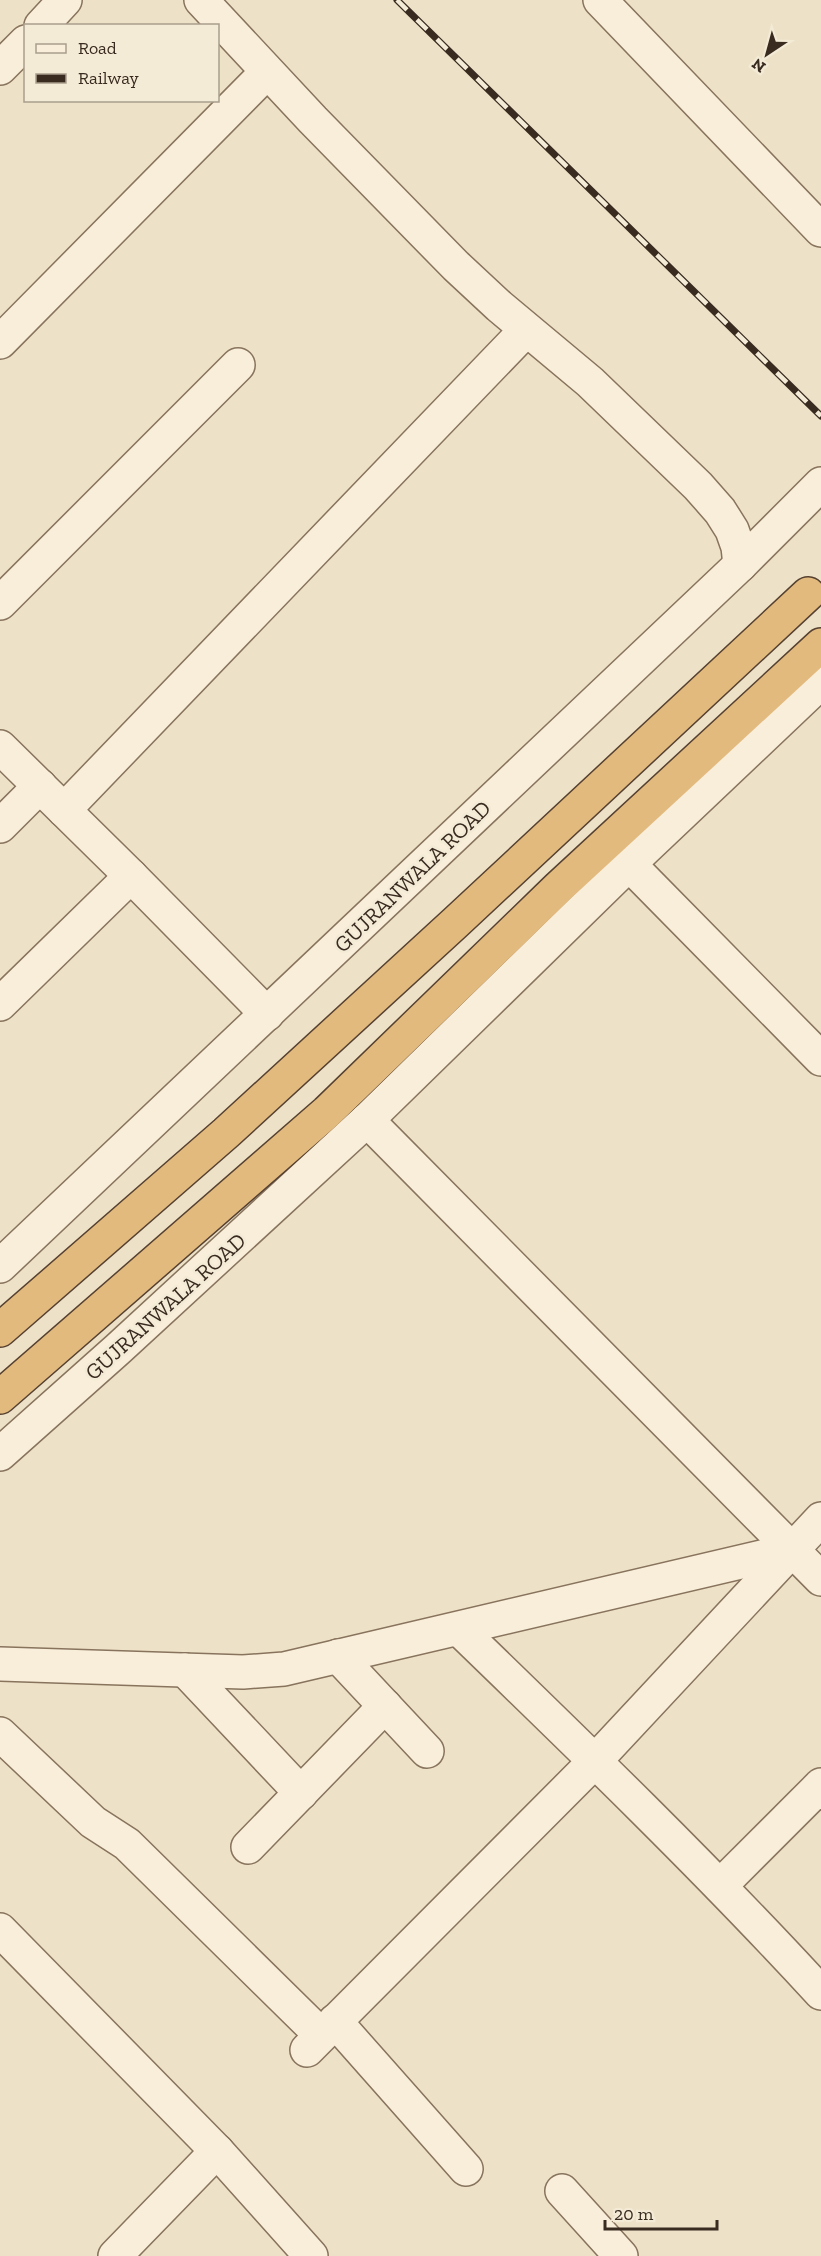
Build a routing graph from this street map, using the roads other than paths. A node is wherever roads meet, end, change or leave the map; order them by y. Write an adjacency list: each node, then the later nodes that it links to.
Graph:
1 (65, 0): 4 (street)
2 (201, 0): 7 (street)
3 (600, 0): 8 (street)
4 (43, 24)
5 (24, 44): 6 (street)
6 (0, 68)
7 (267, 72): 9 (street); 10 (street)
8 (821, 230)
9 (526, 330): 13 (street); 20 (street)
10 (0, 342)
11 (238, 365): 15 (street)
12 (820, 487): 13 (street, GUJRANWALA ROAD)
13 (740, 565): 25 (street, GUJRANWALA ROAD)
14 (808, 594): 29 (highway)
15 (0, 603)
16 (821, 645): 30 (highway, GUJRANWALA ROAD)
17 (821, 682): 22 (street, GUJRANWALA ROAD)
18 (0, 747): 19 (street)
19 (40, 786): 20 (street); 21 (street)
20 (64, 810): 23 (street)
21 (0, 826)
22 (629, 864): 26 (street); 27 (street, GUJRANWALA ROAD)
23 (131, 876): 24 (street); 25 (street)
24 (0, 1004)
25 (267, 1014): 28 (street, GUJRANWALA ROAD)
26 (821, 1059)
27 (367, 1120): 31 (street, GUJRANWALA ROAD); 33 (street)
28 (0, 1266)
29 (0, 1330)
30 (0, 1396)
31 (0, 1454)
32 (821, 1519): 33 (street)
33 (792, 1550): 34 (street); 35 (street); 42 (street)
34 (821, 1579)
35 (459, 1629): 36 (street); 42 (street)
36 (338, 1656): 38 (street); 39 (street)
37 (0, 1664): 38 (street)
38 (185, 1670): 44 (street)
39 (385, 1706): 41 (street); 44 (street)
40 (0, 1734): 49 (street)
41 (427, 1751)
42 (595, 1761): 46 (street); 49 (street)
43 (821, 1785): 46 (street)
44 (301, 1793): 45 (street)
45 (248, 1847)
46 (720, 1886): 48 (street)
47 (0, 1930): 50 (street)
48 (821, 1994)
49 (321, 2035): 51 (street)
50 (217, 2151): 53 (street); 54 (street)
51 (466, 2169)
52 (562, 2191): 55 (street)
53 (115, 2256)
54 (311, 2256)
55 (621, 2256)

